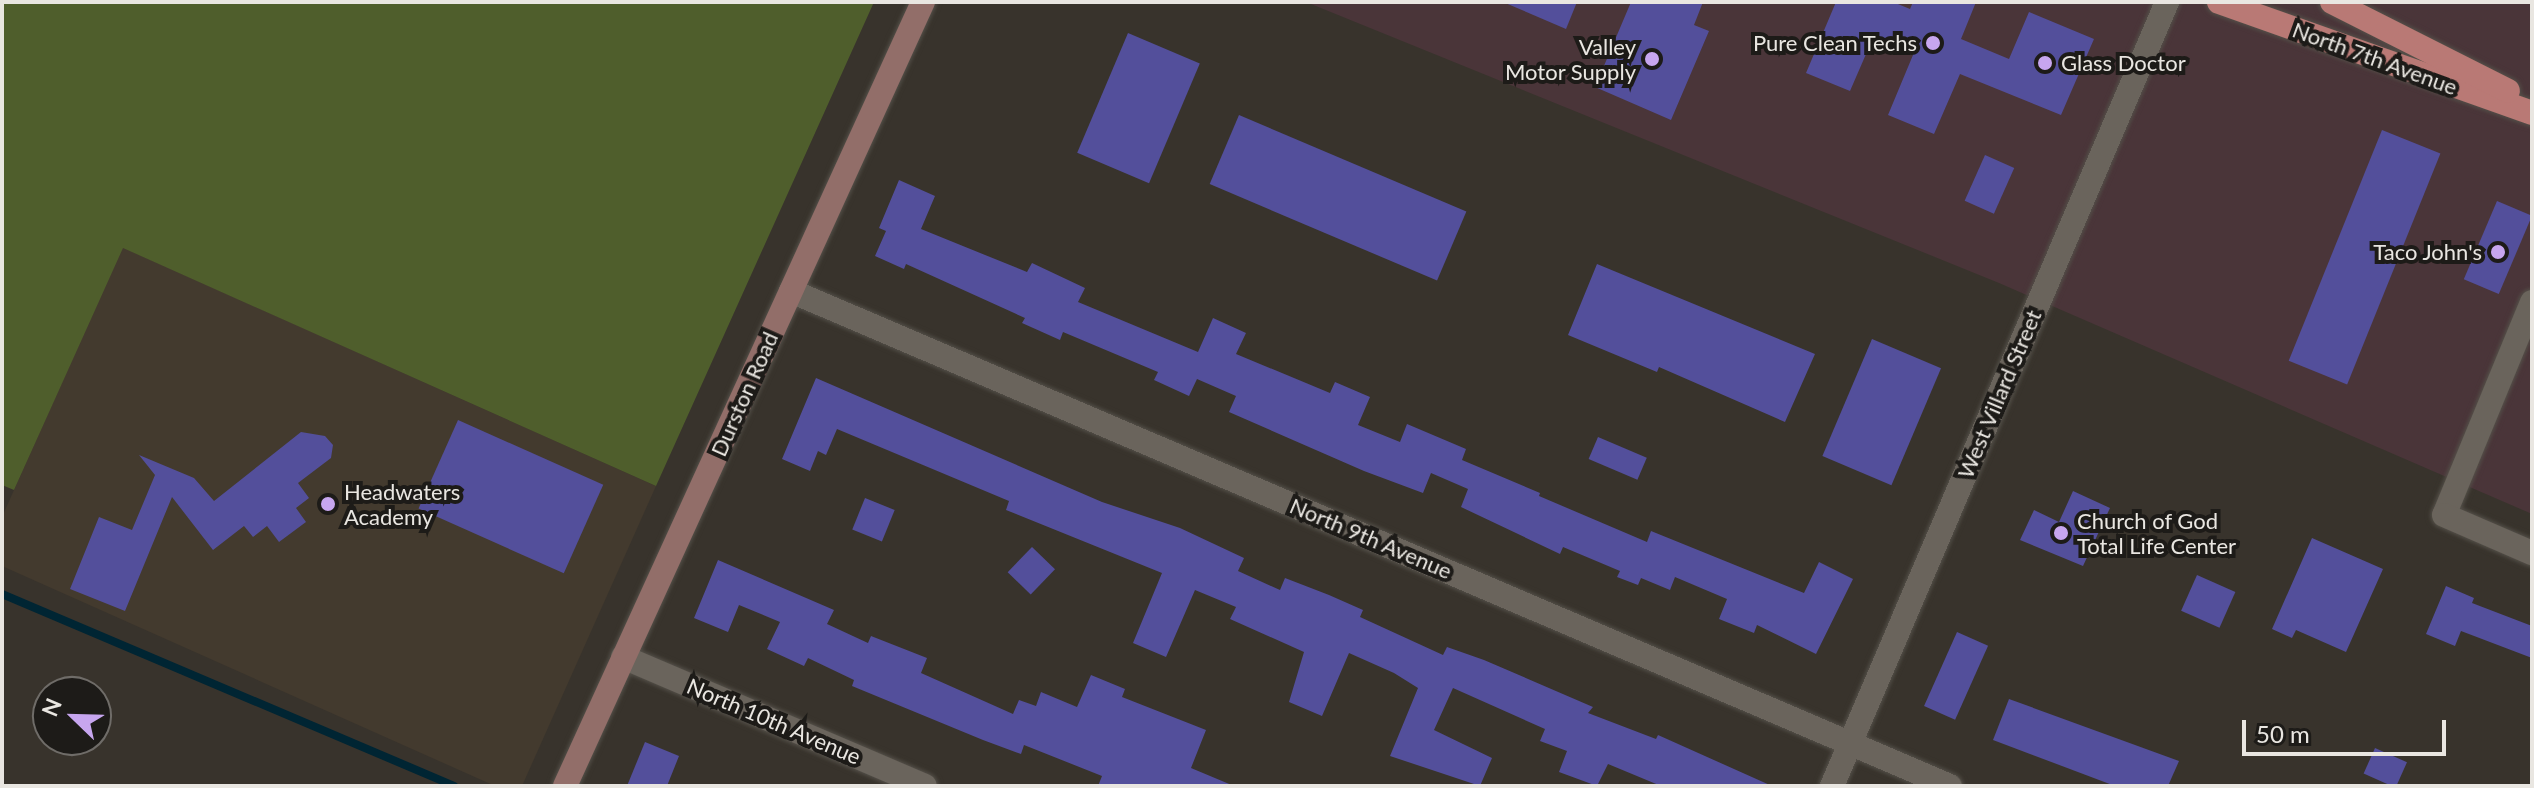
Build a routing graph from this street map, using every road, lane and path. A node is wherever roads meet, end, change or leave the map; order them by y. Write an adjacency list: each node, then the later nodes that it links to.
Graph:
1 (923, 2): 7 (main road, Durston Road)
2 (2167, 2): 11 (street, West Villard Street)
3 (2219, 2): 6 (main road, North 7th Avenue)
4 (2332, 2): 5 (main road, North 7th Avenue)
5 (2532, 103)
6 (2532, 113)
7 (791, 291): 10 (main road, Durston Road); 11 (street, North 9th Avenue)
8 (2532, 302): 9 (street)
9 (2532, 553)
10 (623, 657): 12 (main road, Durston Road); 13 (street, North 10th Avenue)
11 (1850, 742): 14 (street, West Villard Street); 15 (street, North 9th Avenue)
12 (565, 786)
13 (925, 786)
14 (1832, 786)
15 (1950, 786)

